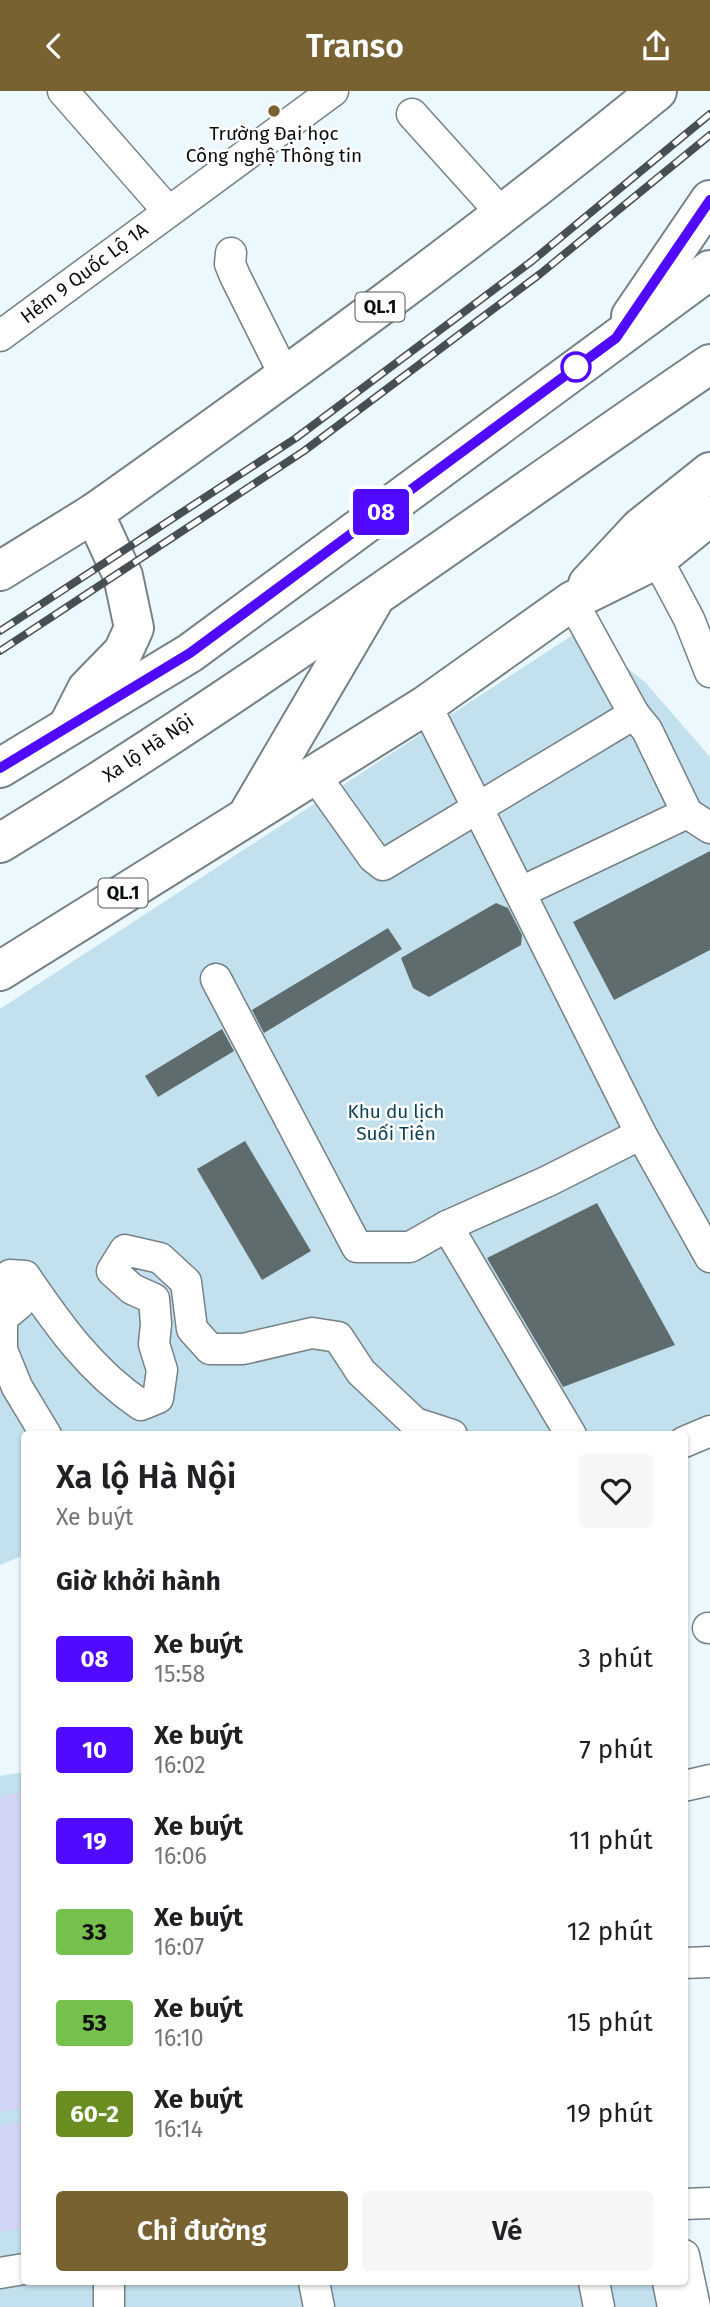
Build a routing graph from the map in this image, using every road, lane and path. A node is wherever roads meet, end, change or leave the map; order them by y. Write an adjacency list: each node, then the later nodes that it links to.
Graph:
1 (63, 91): 6 (street)
2 (333, 91): 6 (street, Hẻm 9 Quốc Lộ 1A)
3 (657, 91): 7 (main road, QL.1)
4 (412, 114): 7 (street)
5 (710, 201): 11 (main road)
6 (169, 211): 10 (street, Hẻm 9 Quốc Lộ 1A)
7 (503, 215): 13 (main road, QL.1)
8 (231, 253): 13 (street)
9 (710, 270): 11 (main road)
10 (0, 336)
11 (616, 338): 26 (main road)
12 (710, 365): 15 (main road, Xa lộ Hà Nội)
13 (286, 378): 17 (main road, QL.1)
14 (710, 382): 15 (main road)
15 (668, 393): 21 (main road, Xa lộ Hà Nội)
16 (710, 472): 19 (main road, QL.1)
17 (94, 513): 20 (main road); 26 (main road)
18 (710, 516): 19 (main road, QL.1)
19 (648, 543): 22 (main road, QL.1); 23 (street)
20 (0, 571)
21 (377, 594): 30 (main road); 32 (main road, Xa lộ Hà Nội)
22 (572, 601): 24 (main road, QL.1); 25 (street)
23 (710, 673)
24 (426, 705): 28 (main road, QL.1); 29 (street)
25 (634, 714): 29 (street); 31 (street)
26 (68, 726): 27 (main road)
27 (0, 768)
28 (314, 774): 29 (street); 30 (main road, QL.1)
29 (479, 807): 33 (street)
30 (247, 815): 34 (main road, QL.1)
31 (698, 821): 33 (street)
32 (0, 843)
33 (521, 892): 36 (street)
34 (0, 971)
35 (216, 979): 37 (street)
36 (641, 1134): 37 (street); 38 (street)
37 (447, 1226): 41 (street)
38 (710, 1258)
39 (44, 1431): 40 (street)
40 (440, 1431)
41 (569, 1431)
42 (710, 1431): 43 (street)
43 (688, 1440)
44 (710, 1780): 45 (street)
45 (688, 1785)
46 (710, 1962): 47 (street)
47 (688, 1963)
48 (710, 2203): 49 (street)
49 (688, 2204)
50 (21, 2270): 51 (street)
51 (0, 2273)
52 (688, 2274): 61 (street)
53 (108, 2285): 57 (street)
54 (315, 2285): 58 (street)
55 (595, 2285): 59 (street)
56 (669, 2285): 60 (street)
57 (109, 2307)
58 (319, 2307)
59 (599, 2307)
60 (673, 2307)
61 (695, 2307)

